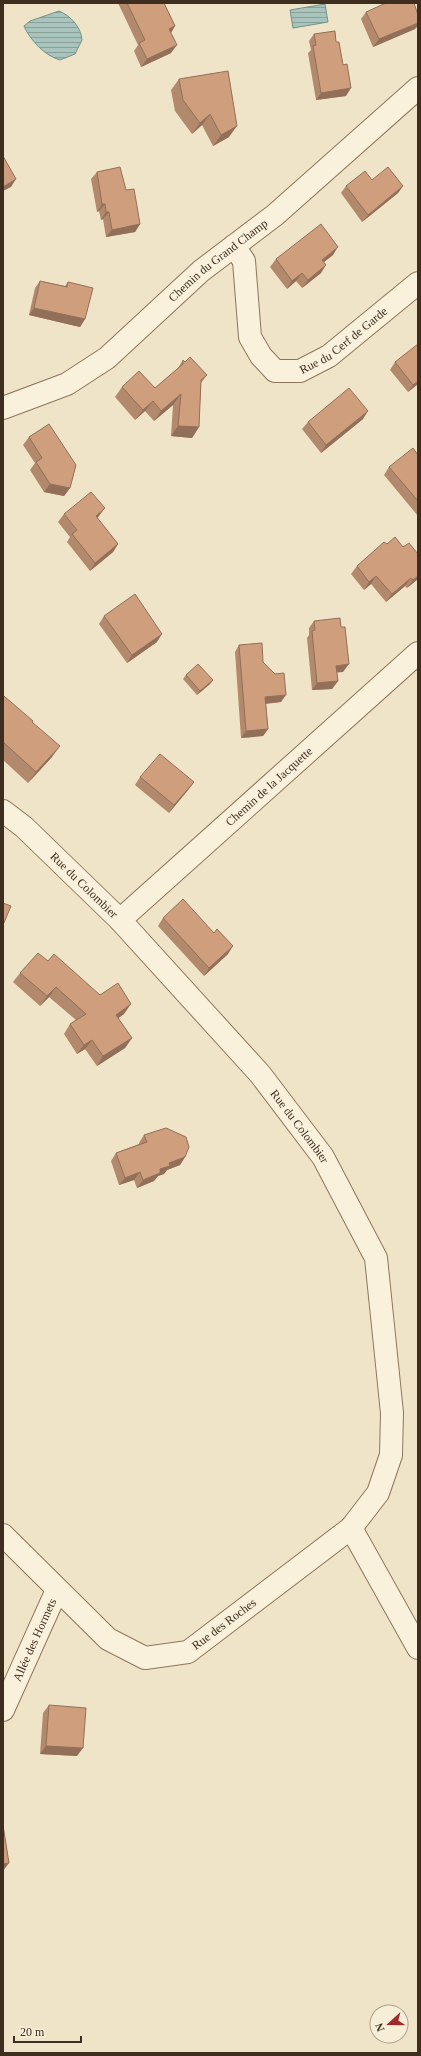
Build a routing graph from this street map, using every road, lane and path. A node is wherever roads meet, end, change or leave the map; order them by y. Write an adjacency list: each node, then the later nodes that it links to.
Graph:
1 (418, 88): 2 (street, Chemin du Grand Champ)
2 (234, 246): 3 (street, Rue du Cerf de Garde); 4 (street, Chemin du Grand Champ)
3 (418, 283)
4 (3, 408)
5 (418, 653): 7 (street, Chemin de la Jacquette)
6 (3, 811): 7 (street, Rue du Colombier)
7 (120, 920): 8 (street, Rue du Colombier)
8 (351, 1528): 10 (street, Rue des Roches); 11 (street)
9 (3, 1535): 10 (street, Rue des Roches)
10 (57, 1590): 12 (street, Allée des Hormets)
11 (418, 1648)
12 (3, 1710)

